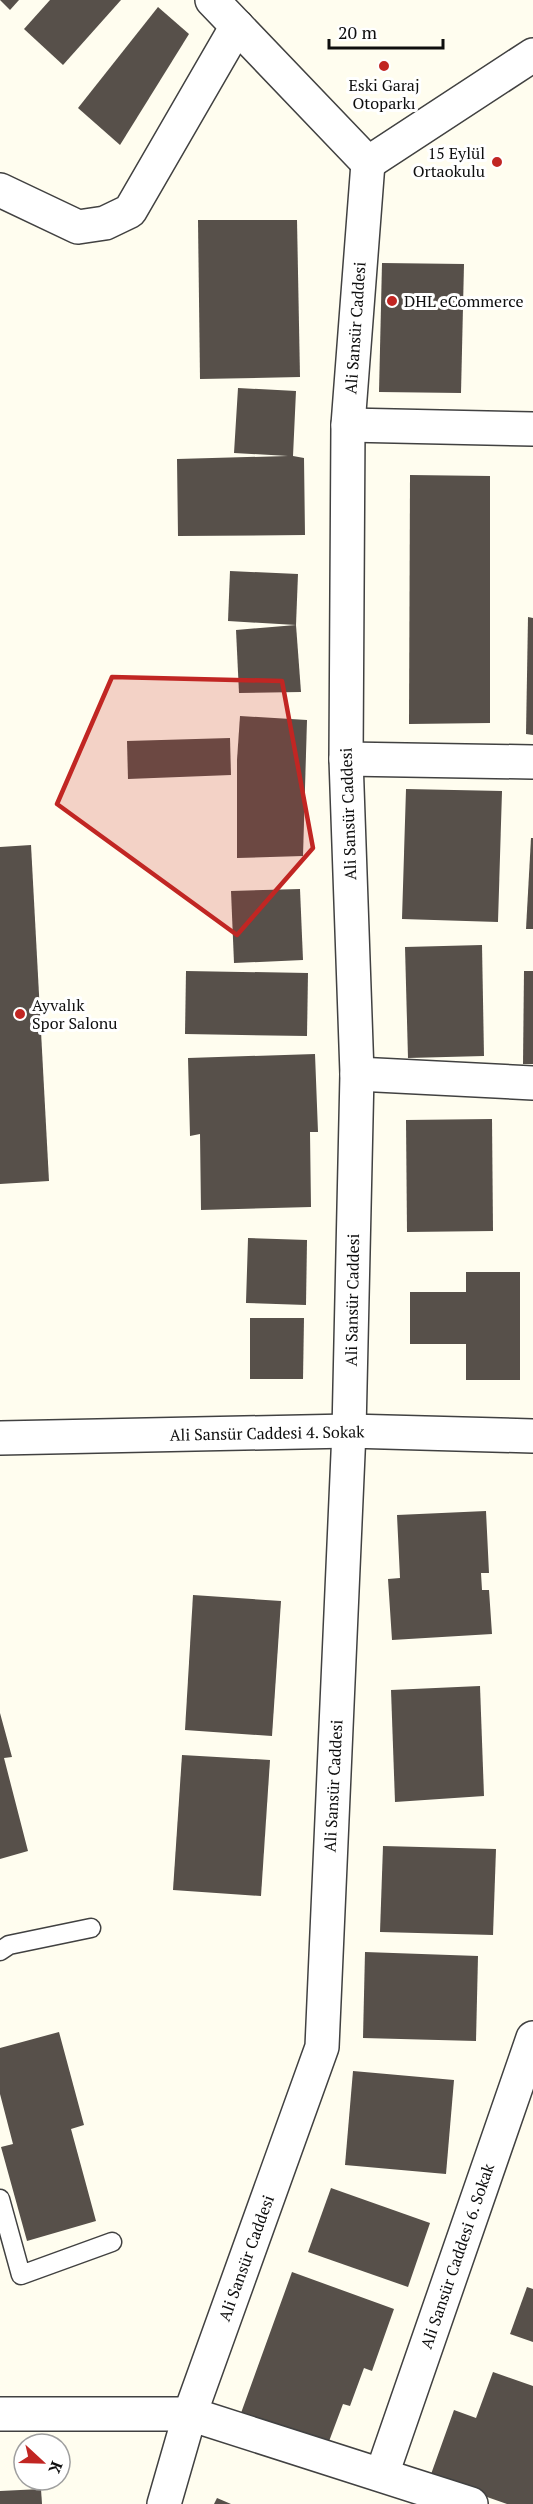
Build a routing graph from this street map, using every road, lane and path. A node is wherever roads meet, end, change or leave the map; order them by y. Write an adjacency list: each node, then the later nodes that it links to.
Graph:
1 (212, 0): 2 (street)
2 (237, 26): 4 (street); 5 (street)
3 (533, 55): 4 (street)
4 (368, 163): 6 (street, Ali Sansür Caddesi)
5 (0, 190)
6 (348, 425): 7 (street); 8 (street, Ali Sansür Caddesi)
7 (533, 429)
8 (346, 759): 9 (street); 10 (street, Ali Sansür Caddesi)
9 (533, 762)
10 (357, 1074): 11 (street); 12 (street, Ali Sansür Caddesi)
11 (533, 1083)
12 (349, 1431): 13 (street, Ali Sansür Caddesi 4. Sokak); 14 (street, Ali Sansür Caddesi 4. Sokak); 21 (street, Ali Sansür Caddesi)
13 (533, 1436)
14 (0, 1438)
15 (91, 1928): 16 (lane)
16 (0, 1951)
17 (533, 2037): 22 (street, Ali Sansür Caddesi 6. Sokak)
18 (0, 2199): 19 (lane)
19 (112, 2242)
20 (0, 2414): 21 (street)
21 (190, 2414): 22 (street); 23 (street, Ali Sansür Caddesi)
22 (382, 2474): 24 (street)
23 (164, 2504)
24 (471, 2504)

